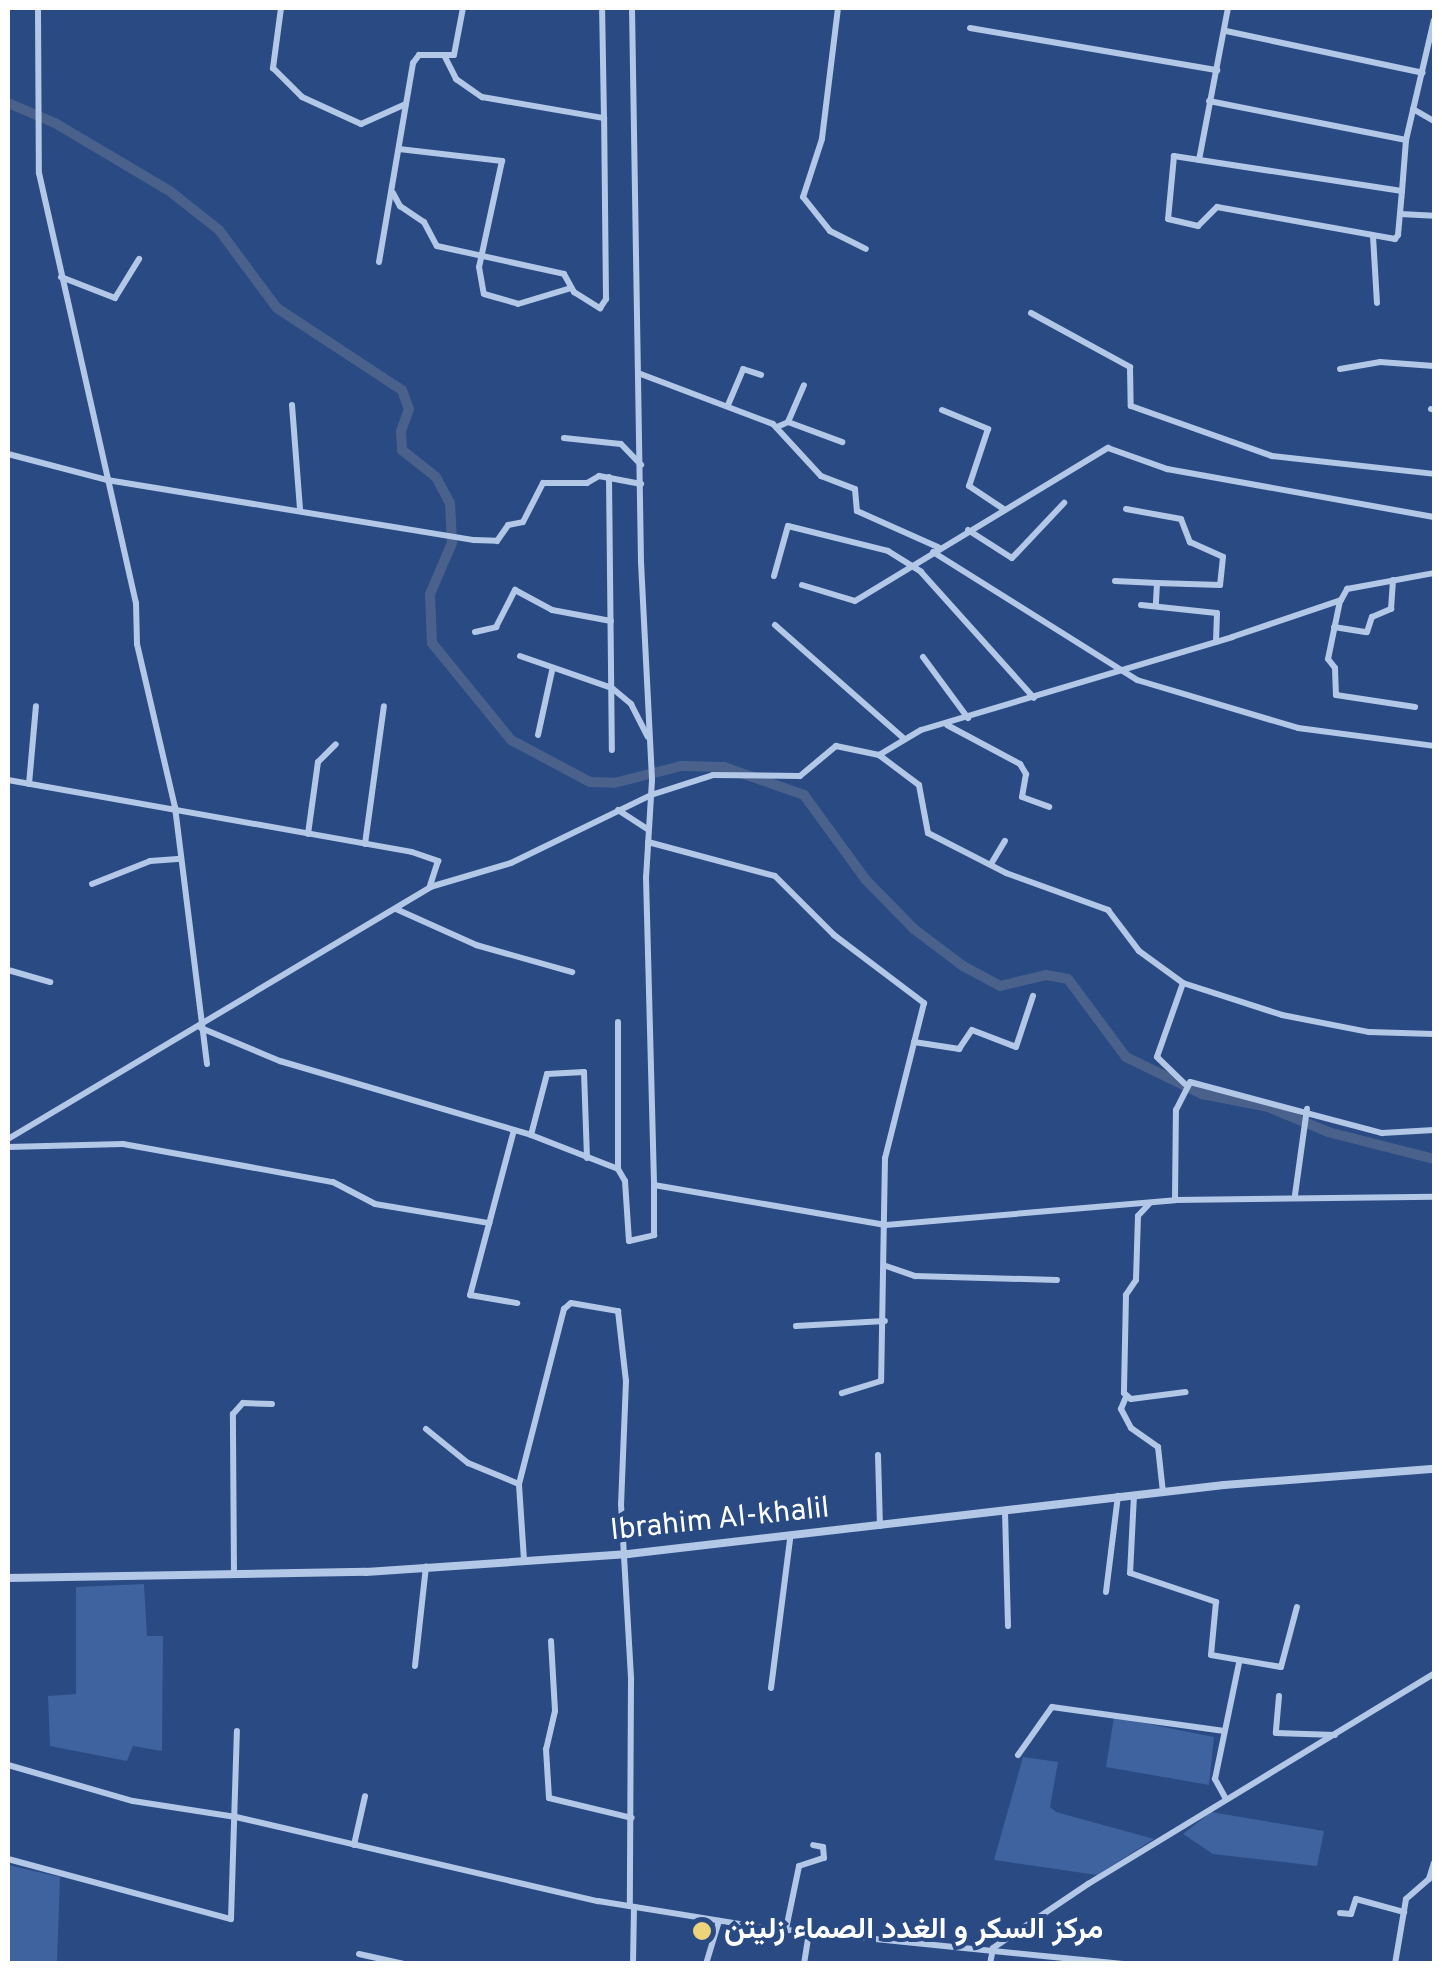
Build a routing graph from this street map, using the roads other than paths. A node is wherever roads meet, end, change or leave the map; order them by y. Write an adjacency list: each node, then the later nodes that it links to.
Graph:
1 (38, 8): 31 (street)
2 (280, 8): 15 (street)
3 (462, 8): 11 (street)
4 (602, 8): 17 (street)
5 (632, 8): 37 (street)
6 (838, 8): 27 (street)
7 (1228, 8): 10 (street)
8 (1434, 20): 13 (street)
9 (970, 28): 12 (street)
10 (1226, 31): 12 (street); 13 (street)
11 (446, 58): 15 (street); 17 (street)
12 (1217, 70): 14 (street)
13 (1422, 73): 16 (street)
14 (1210, 100): 19 (street); 21 (street)
15 (406, 104): 20 (street)
16 (1413, 109): 18 (street); 19 (street)
17 (604, 118): 32 (street)
18 (1434, 121)
19 (1406, 140): 22 (street)
20 (399, 149): 23 (street); 29 (street)
21 (1199, 160): 22 (street); 26 (street)
22 (1402, 191): 24 (street)
23 (393, 192): 29 (street); 30 (street)
24 (1400, 214): 25 (street); 26 (street)
25 (1434, 216)
26 (1373, 236): 33 (street)
27 (866, 249)
28 (140, 259): 31 (street)
29 (485, 259): 32 (street); 32 (street)
30 (379, 262)
31 (59, 276): 51 (street)
32 (571, 288)
33 (1376, 303)
34 (1030, 313): 49 (street)
35 (1434, 366): 36 (street)
36 (1340, 368)
37 (638, 372): 41 (street); 48 (street)
38 (761, 376): 41 (street)
39 (804, 385): 43 (street)
40 (292, 405): 55 (street)
41 (727, 405): 44 (street)
42 (942, 410): 56 (street)
43 (788, 422): 44 (street); 46 (street)
44 (777, 427): 59 (street)
45 (564, 438): 48 (street)
46 (842, 442)
47 (8, 454): 51 (street)
48 (642, 466): 52 (street)
49 (1434, 474)
50 (608, 478): 52 (street); 55 (street); 70 (street)
51 (107, 480): 55 (street); 96 (street)
52 (641, 484): 88 (street)
53 (1064, 502): 58 (street)
54 (1126, 509): 65 (street)
55 (300, 510)
56 (1006, 510): 57 (street); 58 (street)
57 (1434, 517)
58 (968, 530): 59 (street)
59 (936, 549): 60 (street); 77 (street)
60 (912, 565): 62 (street); 66 (street); 80 (street)
61 (1434, 572): 63 (street)
62 (774, 576)
63 (1393, 580): 67 (street); 72 (street)
64 (1115, 581): 65 (street)
65 (1157, 583): 69 (street)
66 (802, 585)
67 (1340, 600): 72 (street); 74 (street)
68 (1141, 605): 69 (street)
69 (1156, 605): 74 (street)
70 (611, 621): 73 (street); 79 (street)
71 (775, 625): 87 (street)
72 (1334, 627): 83 (street)
73 (475, 632)
74 (1216, 642): 77 (street)
75 (520, 656): 78 (street)
76 (923, 657): 84 (street)
77 (1119, 668): 80 (street); 90 (street)
78 (552, 671): 79 (street); 86 (street)
79 (612, 688): 88 (street); 91 (street)
80 (1034, 698): 84 (street)
81 (36, 706): 94 (street)
82 (384, 706): 103 (street)
83 (1415, 707)
84 (968, 718): 85 (street)
85 (946, 725): 87 (street); 97 (street)
86 (538, 736)
87 (903, 738): 92 (street)
88 (650, 743): 95 (street)
89 (336, 744): 100 (street)
90 (1434, 746)
91 (612, 750)
92 (879, 755): 95 (street); 105 (street)
93 (8, 780): 94 (street)
94 (29, 784): 96 (street)
95 (651, 795): 98 (street); 99 (street)
96 (175, 807): 100 (street); 104 (street)
97 (1049, 807)
98 (618, 810): 99 (street); 107 (street)
99 (648, 829): 102 (street)
100 (308, 834): 103 (street)
101 (1005, 841): 105 (street)
102 (648, 842): 117 (street); 128 (street)
103 (365, 844): 107 (street)
104 (181, 859): 106 (street); 115 (street)
105 (991, 864): 112 (street)
106 (92, 884)
107 (430, 887): 108 (street)
108 (394, 908): 110 (street); 115 (street)
109 (8, 970): 111 (street)
110 (572, 972)
111 (50, 982)
112 (1183, 983): 116 (street); 119 (street)
113 (1033, 996): 117 (street)
114 (618, 1022): 127 (street)
115 (200, 1028): 118 (street); 121 (street); 124 (street)
116 (1434, 1034)
117 (914, 1042): 134 (street)
118 (206, 1064)
119 (1185, 1084): 120 (street); 131 (street)
120 (1307, 1109): 122 (street); 129 (street)
121 (514, 1130): 123 (street); 133 (street)
122 (1434, 1130)
123 (531, 1135): 126 (street); 126 (street)
124 (8, 1139)
125 (8, 1147): 133 (street)
126 (588, 1158): 127 (street)
127 (618, 1170): 128 (street)
128 (654, 1185): 134 (street)
129 (1294, 1195): 130 (street); 131 (street)
130 (1434, 1197)
131 (1175, 1200): 132 (street)
132 (1150, 1203): 134 (street); 142 (street)
133 (489, 1224): 137 (street)
134 (886, 1226): 135 (street)
135 (885, 1265): 136 (street); 138 (street)
136 (1056, 1280)
137 (517, 1303)
138 (885, 1321): 139 (street); 141 (street)
139 (796, 1326)
140 (1186, 1392): 142 (street)
141 (842, 1393)
142 (1126, 1397): 148 (street)
143 (272, 1404): 157 (street)
144 (426, 1429): 147 (street)
145 (878, 1455): 152 (street)
146 (1434, 1469): 148 (street, Ibrahim Al-khalil)
147 (518, 1484): 154 (street); 155 (street)
148 (1163, 1492): 149 (street, Ibrahim Al-khalil)
149 (1134, 1494): 150 (street, Ibrahim Al-khalil); 163 (street)
150 (1118, 1496): 151 (street, Ibrahim Al-khalil); 159 (street)
151 (1005, 1511): 152 (street, Ibrahim Al-khalil); 161 (street)
152 (880, 1527): 153 (street, Ibrahim Al-khalil)
153 (790, 1538): 154 (street, Ibrahim Al-khalil); 166 (street)
154 (628, 1554): 155 (street, Ibrahim Al-khalil); 176 (street)
155 (524, 1560): 156 (street, Ibrahim Al-khalil)
156 (426, 1567): 157 (street, Ibrahim Al-khalil); 164 (street)
157 (234, 1576): 158 (street, Ibrahim Al-khalil)
158 (8, 1578)
159 (1106, 1592)
160 (1298, 1607): 163 (street)
161 (1008, 1626)
162 (551, 1641): 176 (street)
163 (1239, 1663): 169 (street)
164 (415, 1666)
165 (1434, 1674): 170 (street)
166 (771, 1688)
167 (1279, 1696): 170 (street)
168 (237, 1731): 175 (street)
169 (1224, 1731): 171 (street); 174 (street)
170 (1336, 1735): 174 (street)
171 (1018, 1755)
172 (8, 1765): 175 (street)
173 (365, 1796): 178 (street)
174 (1226, 1799): 187 (street)
175 (236, 1817): 178 (street); 179 (street)
176 (632, 1818): 181 (street)
177 (813, 1844): 185 (street)
178 (354, 1846): 181 (street)
179 (8, 1859)
180 (1434, 1863): 182 (street)
181 (632, 1906): 184 (street); 190 (street)
182 (1404, 1912): 183 (street); 195 (street)
183 (1340, 1913)
184 (720, 1921): 185 (street); 191 (street)
185 (786, 1929): 186 (street)
186 (809, 1931): 187 (street); 192 (street)
187 (993, 1948): 193 (street); 194 (street)
188 (359, 1954): 189 (street)
189 (404, 1964)
190 (633, 1964)
191 (706, 1964)
192 (804, 1964)
193 (990, 1964)
194 (1123, 1964)
195 (1395, 1964)

